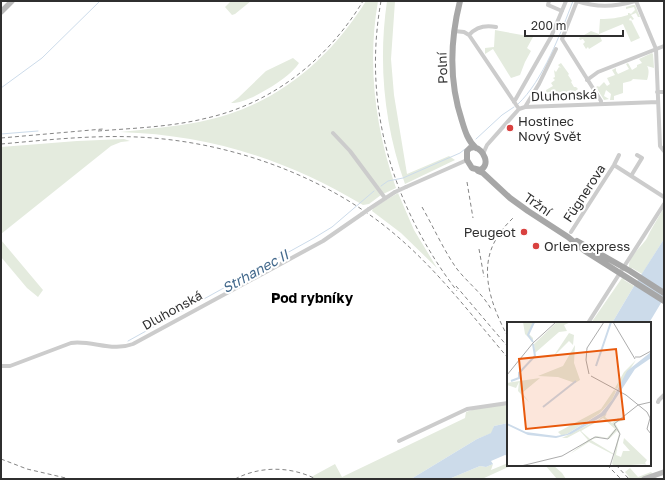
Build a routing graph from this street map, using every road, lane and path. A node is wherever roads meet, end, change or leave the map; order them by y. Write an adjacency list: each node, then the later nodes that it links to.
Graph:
1 (460, 1): 10 (main road, Polní)
2 (566, 1): 7 (street)
3 (577, 1): 4 (street); 15 (street)
4 (635, 1): 14 (street)
5 (10, 3): 8 (main road)
6 (549, 3): 7 (street)
7 (562, 11): 18 (street)
8 (1, 12)
9 (496, 27): 11 (street)
10 (454, 31): 11 (street); 24 (main road, Polní)
11 (469, 35): 18 (street)
12 (664, 46): 14 (street)
13 (556, 49): 21 (street)
14 (656, 49): 15 (street); 16 (street)
15 (587, 80): 20 (street)
16 (657, 92): 17 (street); 19 (street)
17 (664, 92)
18 (514, 102): 22 (street)
19 (658, 102): 20 (street, Dluhonská); 28 (street)
20 (601, 104): 21 (street, Dluhonská)
21 (525, 107): 22 (street, Dluhonská)
22 (519, 109): 25 (street, Dluhonská)
23 (333, 133): 39 (street)
24 (466, 133): 26 (main road, Polní); 27 (main road, Polní)
25 (487, 144): 26 (street, Dluhonská); 29 (street, Dluhonská)
26 (476, 148): 27 (main road, Dluhonská); 29 (main road)
27 (467, 151): 32 (main road)
28 (664, 151)
29 (483, 154): 33 (main road)
30 (619, 155): 34 (street, Fügnerova)
31 (636, 155): 36 (street)
32 (467, 160): 35 (main road); 39 (street, Dluhonská, bridge)
33 (486, 163): 35 (main road); 37 (main road, Tržní)
34 (614, 165): 36 (street); 41 (street, Fügnerova)
35 (478, 171): 37 (main road, Tržní)
36 (631, 176): 38 (street)
37 (499, 187): 41 (main road, Tržní)
38 (664, 197)
39 (385, 198): 46 (street, Dluhonská, bridge)
40 (664, 204): 42 (street)
41 (569, 234): 42 (main road, Tržní)
42 (621, 270): 43 (main road, Tržní); 44 (main road, Tržní); 45 (street)
43 (664, 293)
44 (664, 301)
45 (589, 322)
46 (1, 366)
47 (664, 395): 48 (street)
48 (658, 402)
49 (507, 403): 50 (street)
50 (399, 441)
51 (664, 472): 52 (main road)
52 (644, 479)

